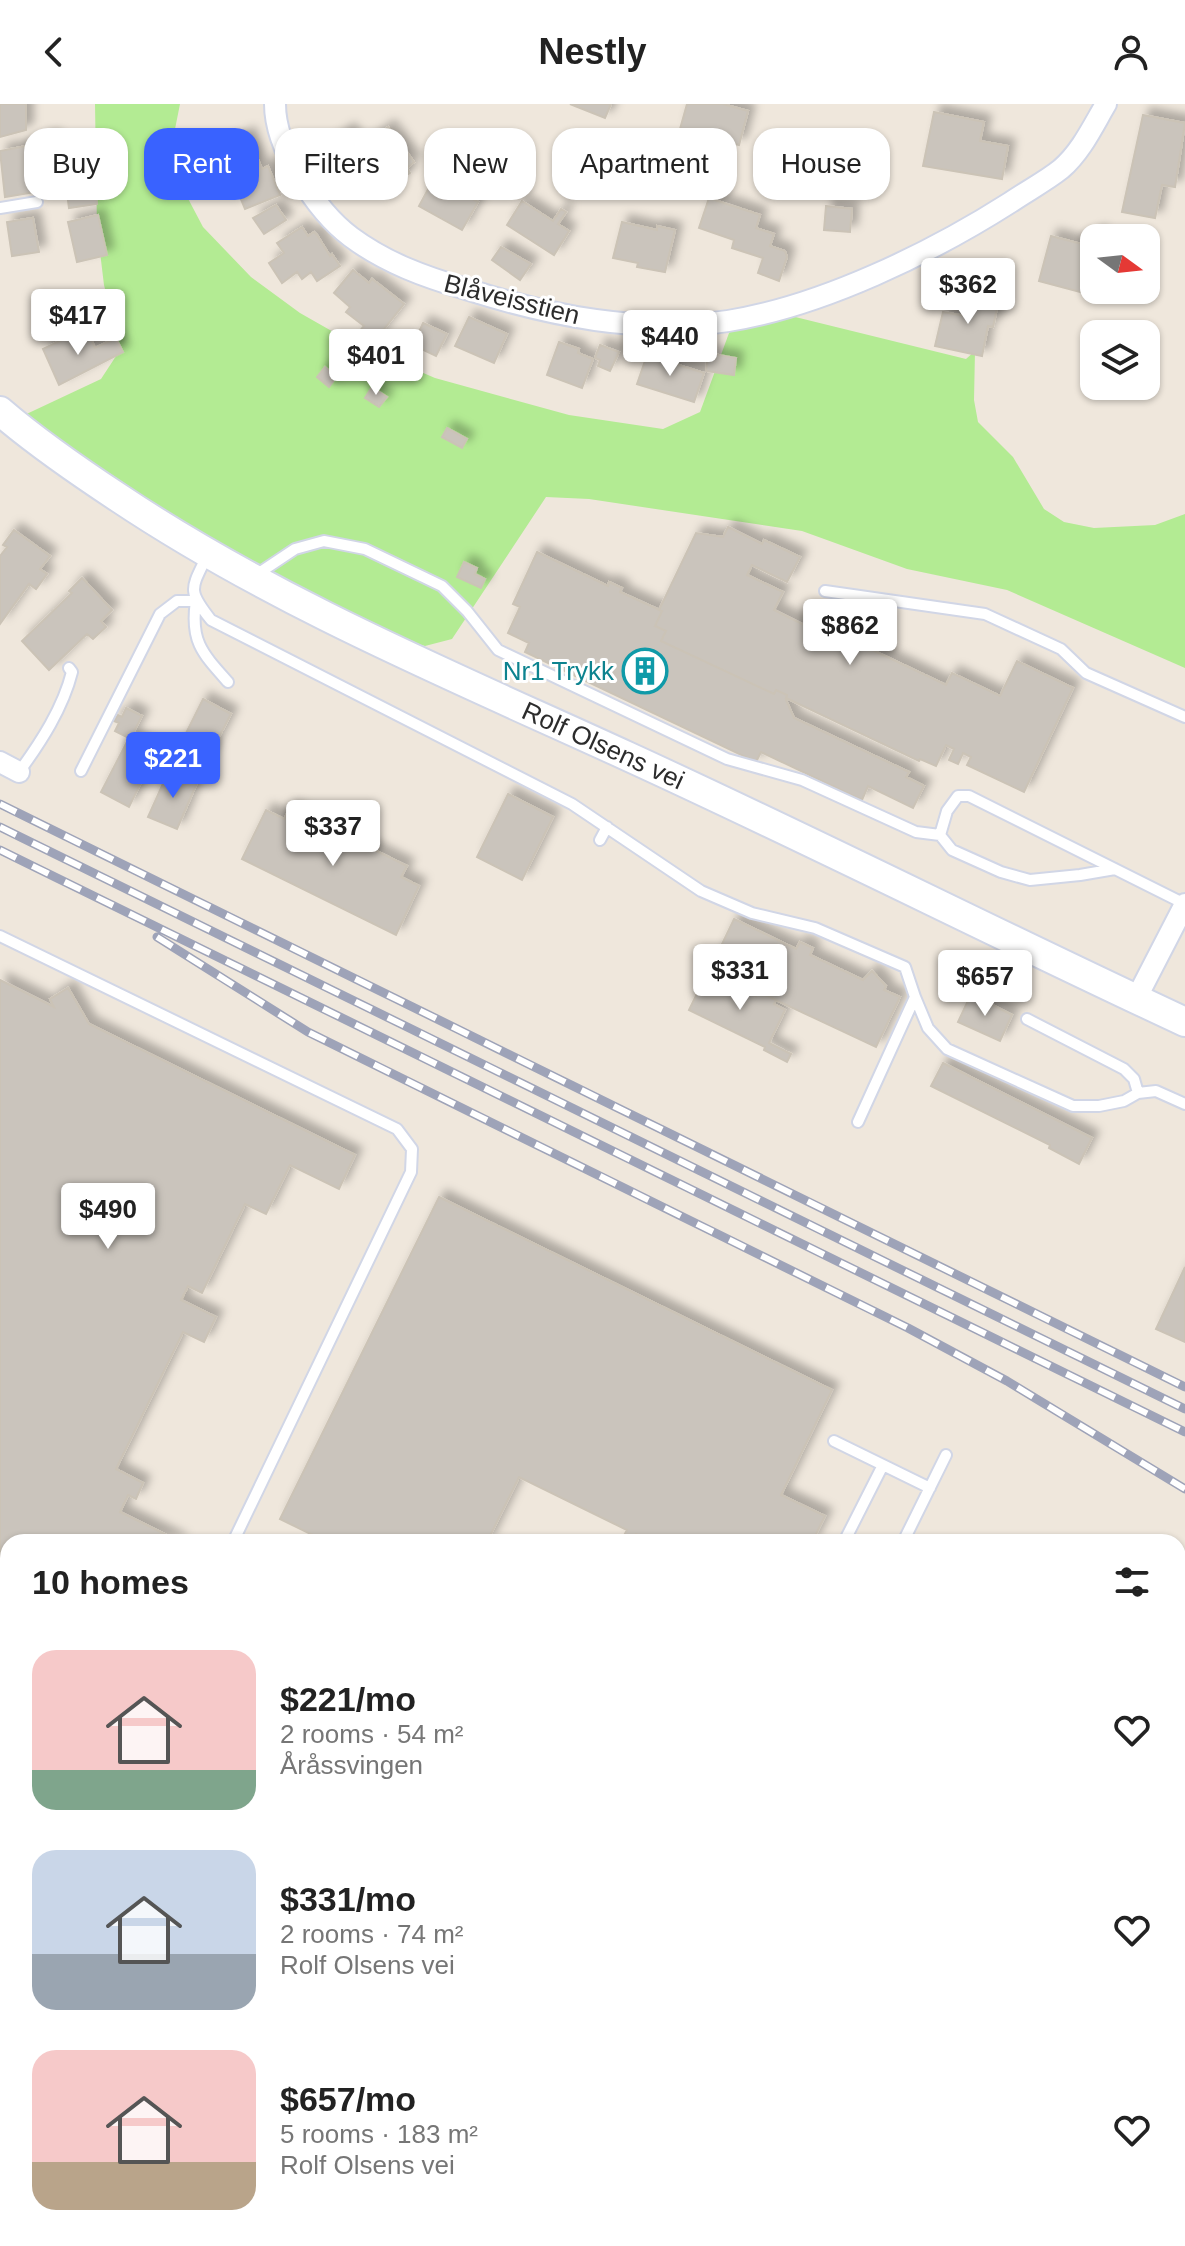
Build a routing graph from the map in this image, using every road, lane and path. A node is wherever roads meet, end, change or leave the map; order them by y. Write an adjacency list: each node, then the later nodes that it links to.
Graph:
1 (275, 104): 2 (street, Blåveisstien)
2 (1106, 104)
3 (37, 202): 4 (lane)
4 (0, 208)
5 (0, 411): 6 (main road, Rolf Olsens vei)
6 (208, 554): 7 (main road, Rolf Olsens vei); 9 (lane)
7 (251, 578): 17 (lane); 23 (main road, Rolf Olsens vei)
8 (825, 591): 12 (lane)
9 (196, 601): 11 (lane); 14 (lane); 16 (lane)
10 (69, 668): 15 (lane)
11 (228, 682)
12 (1185, 717)
13 (0, 762): 15 (street)
14 (81, 771)
15 (19, 772)
16 (607, 827): 18 (lane); 22 (lane)
17 (940, 835): 19 (lane); 19 (lane)
18 (600, 840)
19 (1115, 869): 20 (lane)
20 (1185, 904): 23 (street)
21 (0, 936): 33 (lane)
22 (915, 997): 26 (lane); 28 (lane)
23 (1136, 999): 25 (main road, Rolf Olsens vei)
24 (1027, 1019): 26 (lane)
25 (1185, 1022)
26 (1138, 1093): 27 (lane)
27 (1185, 1104)
28 (858, 1122)
29 (834, 1441): 31 (lane)
30 (946, 1455): 32 (lane)
31 (883, 1465): 32 (lane); 34 (lane)
32 (930, 1488): 35 (lane)
33 (237, 1534)
34 (848, 1534)
35 (907, 1534)

